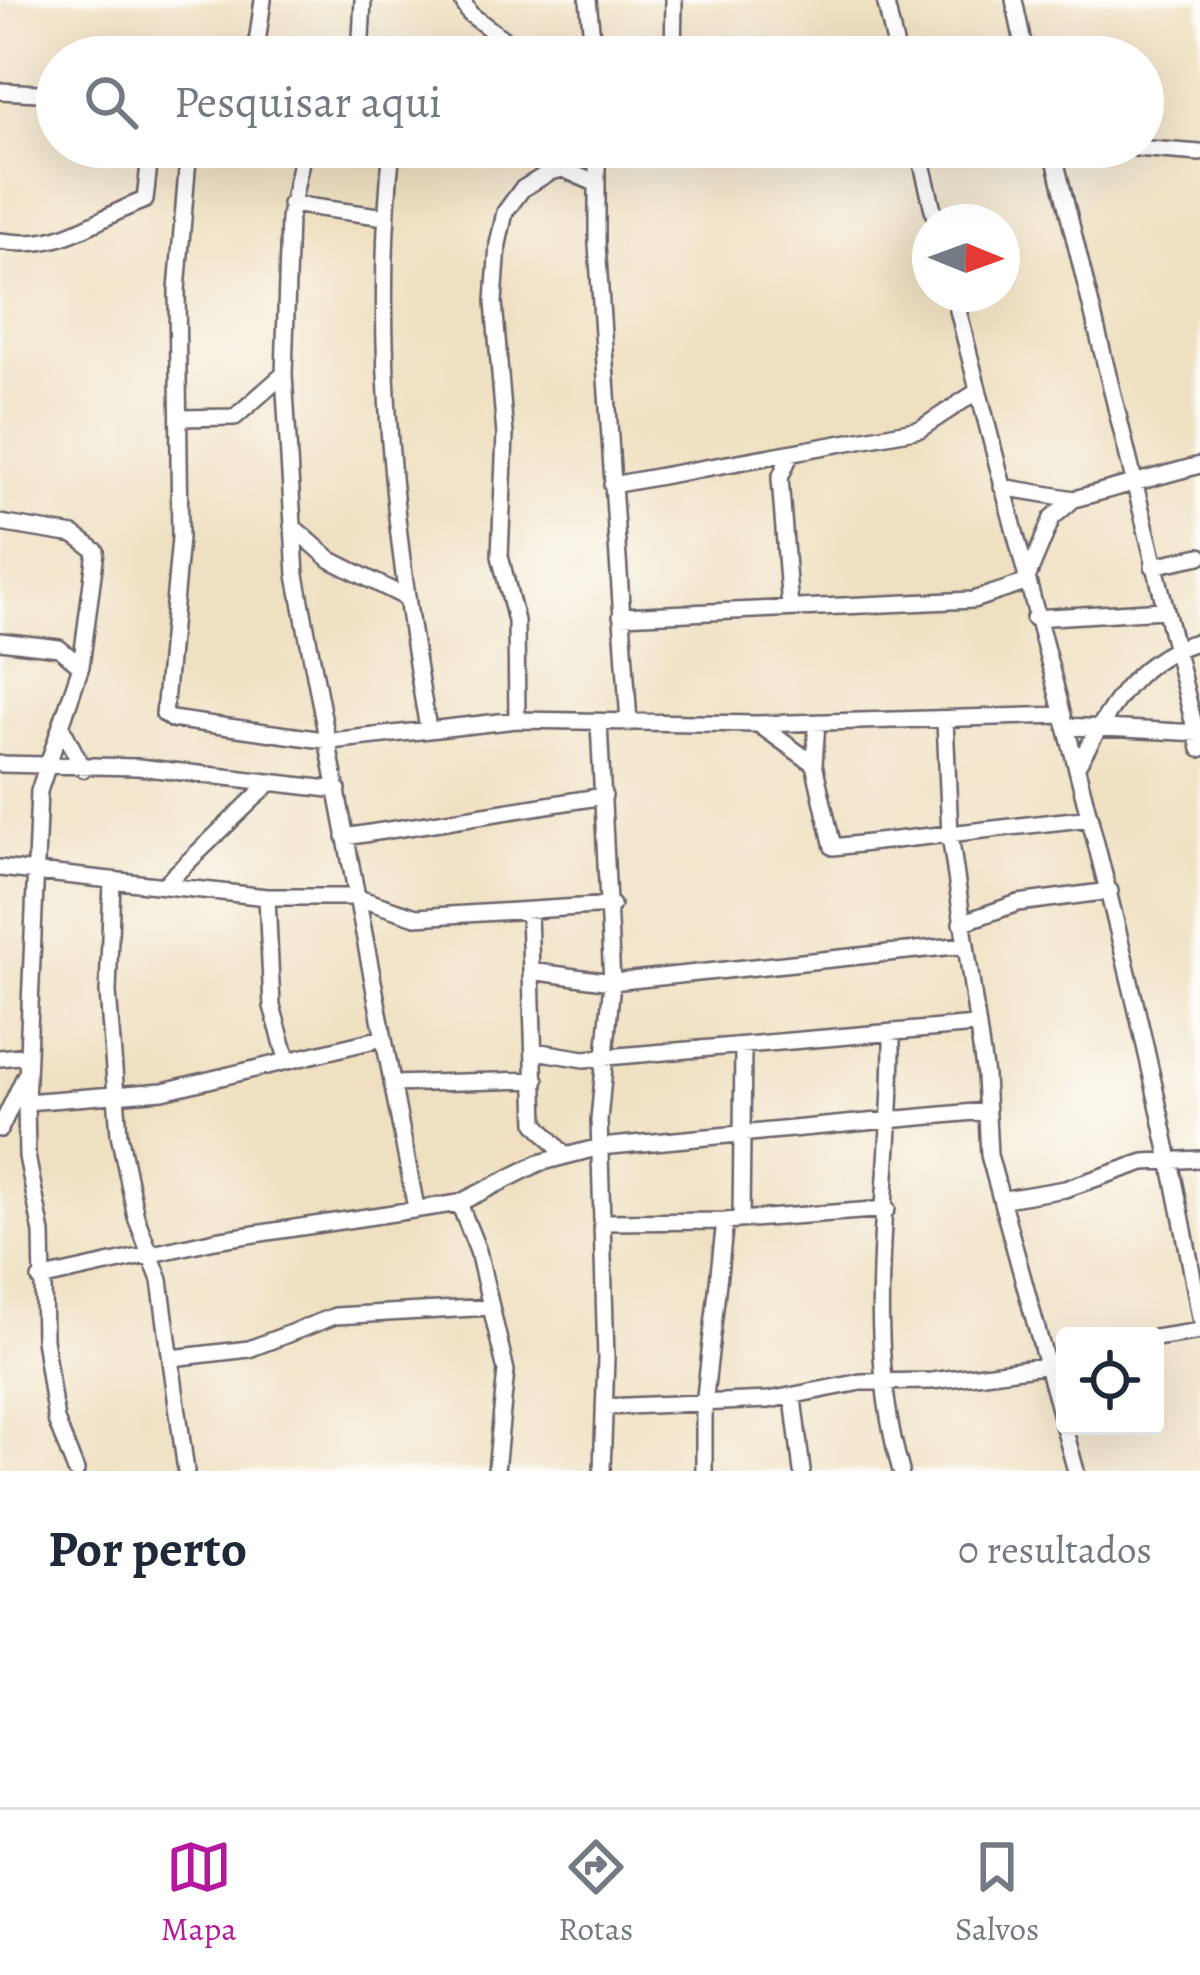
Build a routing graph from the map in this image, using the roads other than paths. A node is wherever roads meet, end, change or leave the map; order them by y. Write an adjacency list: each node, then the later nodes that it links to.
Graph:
1 (263, 0): 8 (street)
2 (363, 0): 9 (street)
3 (462, 0): 10 (street)
4 (588, 0): 11 (street)
5 (674, 0): 12 (street)
6 (885, 0): 13 (street)
7 (1014, 0): 14 (street)
8 (258, 36)
9 (361, 36)
10 (499, 36)
11 (592, 36)
12 (673, 36)
13 (893, 36)
14 (1022, 36)
15 (0, 91): 16 (street)
16 (36, 93)
17 (1164, 150): 18 (street)
18 (1200, 153)
19 (149, 168): 30 (street)
20 (187, 168): 34 (street)
21 (299, 168): 27 (street)
22 (390, 168): 29 (street)
23 (597, 168): 26 (street)
24 (923, 168): 28 (street)
25 (1057, 168): 37 (street)
26 (597, 184): 38 (street); 55 (street)
27 (290, 204): 29 (street); 32 (street)
28 (932, 204)
29 (386, 217): 46 (street)
30 (0, 241)
31 (958, 312): 33 (street)
32 (284, 374): 34 (street); 42 (street)
33 (978, 391): 35 (street); 39 (street)
34 (179, 418): 66 (street)
35 (790, 455): 38 (street); 47 (street)
36 (1200, 465): 37 (street)
37 (1137, 478): 40 (street); 44 (street)
38 (612, 485): 49 (street)
39 (1002, 487): 40 (street); 45 (street)
40 (1074, 499): 45 (street)
41 (0, 523): 54 (street)
42 (292, 526): 46 (street); 66 (street)
43 (1200, 556): 44 (street)
44 (1153, 566): 48 (street)
45 (1025, 583): 47 (street); 50 (street)
46 (405, 597): 64 (street)
47 (790, 608): 49 (street)
48 (1164, 610): 50 (street); 53 (street)
49 (621, 616): 59 (street)
50 (1034, 618): 57 (street)
51 (0, 640): 54 (street)
52 (1200, 641): 53 (street)
53 (1174, 648): 62 (street); 65 (street)
54 (81, 666): 63 (street)
55 (517, 720): 58 (street); 64 (street)
56 (945, 720): 57 (street); 60 (street); 76 (street)
57 (1065, 721): 62 (street); 69 (street)
58 (599, 723): 59 (street); 74 (street)
59 (629, 723): 61 (street)
60 (817, 723): 61 (street); 68 (street)
61 (757, 724): 68 (street)
62 (1106, 725): 65 (street); 69 (street)
63 (62, 728): 70 (street); 71 (street)
64 (428, 728): 66 (street)
65 (1198, 739)
66 (331, 741): 73 (street)
67 (0, 764): 70 (street)
68 (814, 764): 76 (street)
69 (1077, 766): 75 (street)
70 (45, 767): 71 (street); 79 (street)
71 (83, 770): 72 (street)
72 (270, 783): 73 (street); 81 (street)
73 (338, 790): 77 (street)
74 (604, 796): 77 (street); 85 (street)
75 (1091, 818): 76 (street); 82 (street)
76 (950, 835): 87 (street)
77 (345, 837): 84 (street)
78 (0, 868): 79 (street)
79 (34, 873): 80 (street); 97 (street)
80 (112, 882): 81 (street); 103 (street)
81 (164, 885): 83 (street)
82 (1110, 892): 87 (street); 112 (street)
83 (268, 897): 84 (street); 99 (street)
84 (355, 897): 86 (street); 93 (street)
85 (612, 905): 86 (street); 90 (street)
86 (529, 914): 89 (street)
87 (961, 923): 88 (street)
88 (964, 945): 90 (street); 91 (street)
89 (531, 971): 90 (street); 95 (street)
90 (613, 982): 96 (street)
91 (975, 1025): 92 (street); 105 (street)
92 (892, 1034): 94 (street); 106 (street)
93 (383, 1038): 99 (street); 102 (street)
94 (743, 1049): 96 (street); 108 (street)
95 (535, 1052): 96 (street); 101 (street)
96 (607, 1054): 109 (street)
97 (27, 1055): 98 (street); 100 (street)
98 (0, 1058)
99 (287, 1059): 103 (street)
100 (26, 1073): 104 (street); 107 (street)
101 (536, 1080): 102 (street); 110 (street)
102 (392, 1084): 115 (street)
103 (114, 1094): 104 (street); 119 (street)
104 (26, 1102): 120 (street)
105 (985, 1111): 106 (street); 113 (street)
106 (892, 1118): 108 (street); 116 (street)
107 (0, 1129)
108 (745, 1134): 109 (street); 117 (street)
109 (600, 1147): 110 (street); 118 (street)
110 (565, 1156): 114 (street)
111 (1200, 1159): 112 (street)
112 (1173, 1162): 113 (street); 122 (street)
113 (1005, 1199): 127 (street)
114 (459, 1203): 115 (street); 121 (street)
115 (416, 1208): 119 (street)
116 (887, 1209): 117 (street); 128 (street)
117 (733, 1220): 118 (street); 130 (street)
118 (602, 1222): 131 (street)
119 (152, 1254): 120 (street); 125 (street)
120 (40, 1279): 132 (street)
121 (491, 1306): 125 (street); 134 (street)
122 (1200, 1317)
123 (1200, 1330): 124 (street)
124 (1164, 1337)
125 (172, 1358): 133 (street)
126 (1056, 1366): 127 (street)
127 (1047, 1368): 128 (street); 139 (street)
128 (880, 1380): 129 (street); 138 (street)
129 (794, 1398): 130 (street); 137 (street)
130 (704, 1405): 131 (street); 136 (street)
131 (604, 1407): 135 (street)
132 (76, 1471)
133 (185, 1471)
134 (496, 1471)
135 (602, 1471)
136 (704, 1471)
137 (802, 1471)
138 (901, 1471)
139 (1076, 1471)

